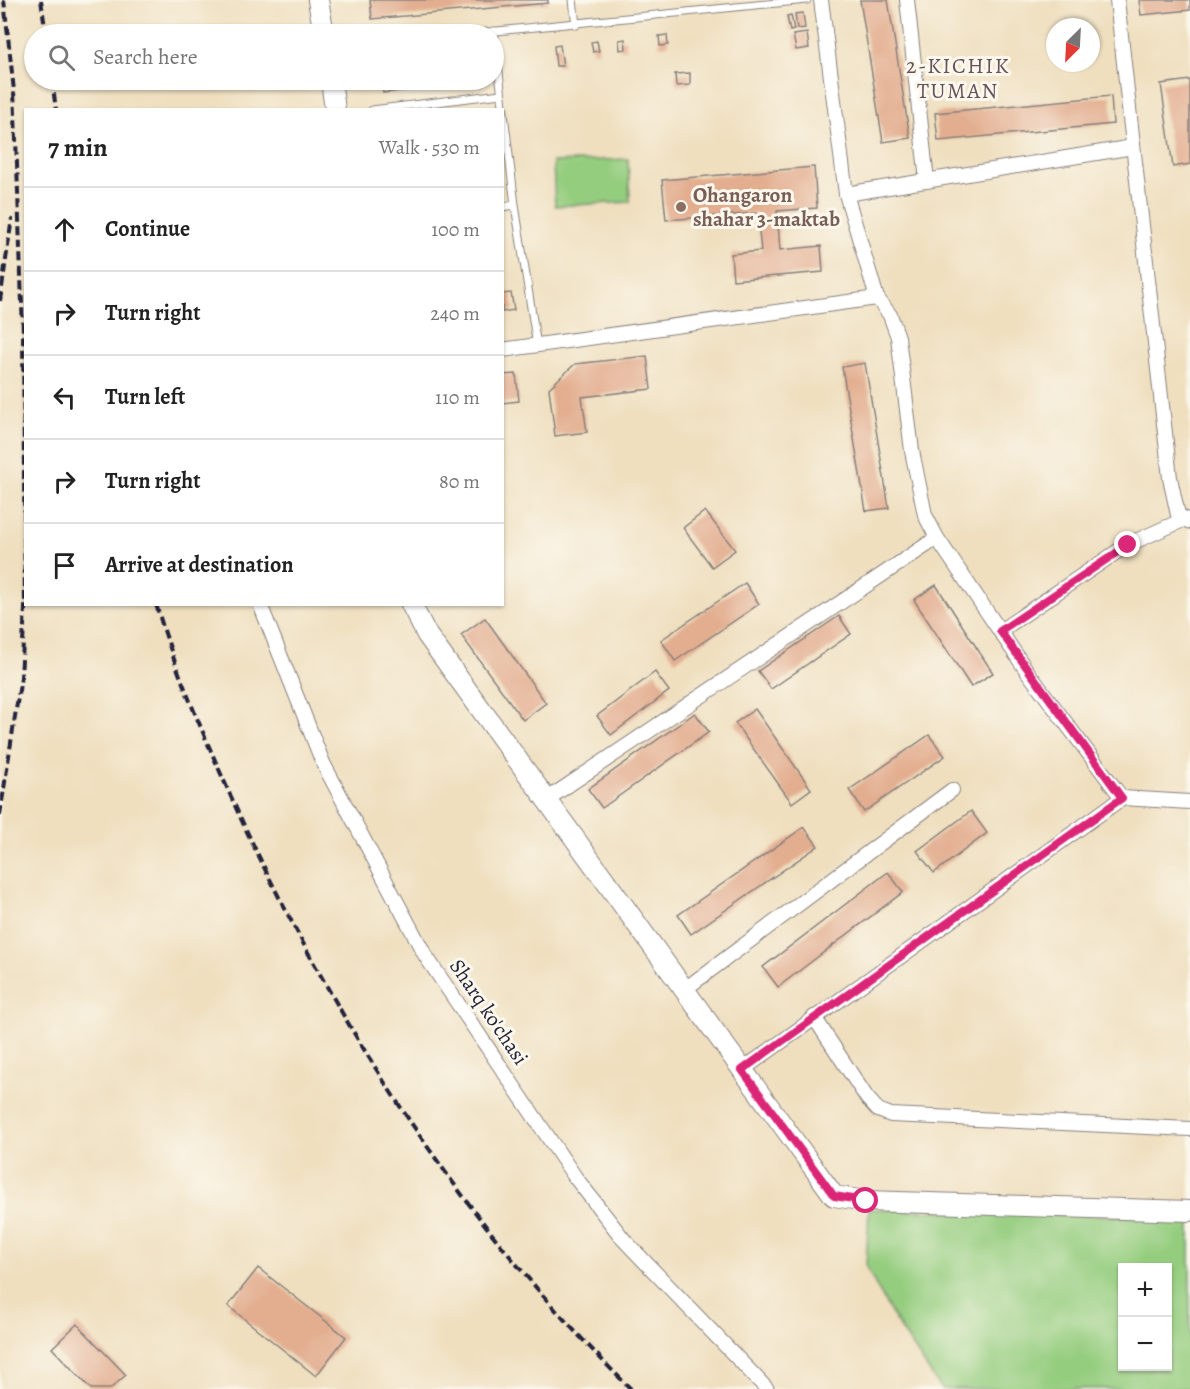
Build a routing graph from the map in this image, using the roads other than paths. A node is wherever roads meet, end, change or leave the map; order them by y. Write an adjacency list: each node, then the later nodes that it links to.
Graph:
1 (318, 0): 7 (main road)
2 (573, 0): 8 (lane)
3 (807, 0): 8 (lane)
4 (821, 0): 20 (street)
5 (907, 0): 19 (street)
6 (1117, 0): 17 (street)
7 (322, 24)
8 (576, 25): 9 (lane)
9 (504, 31)
10 (332, 90): 13 (main road)
11 (501, 90): 12 (lane)
12 (501, 94): 14 (lane); 15 (lane)
13 (335, 108)
14 (388, 108)
15 (502, 108)
16 (504, 130): 18 (lane)
17 (1133, 147): 19 (street); 26 (street)
18 (506, 154): 21 (lane)
19 (927, 181): 20 (street)
20 (846, 194): 23 (street)
21 (515, 205): 22 (lane); 24 (lane)
22 (504, 207)
23 (877, 298): 24 (street); 27 (street)
24 (537, 346): 25 (street)
25 (504, 351)
26 (1186, 521): 30 (street)
27 (937, 538): 30 (street); 33 (street)
28 (261, 606): 40 (street, Sharq ko'chasi)
29 (412, 606): 33 (main road)
30 (1000, 631): 32 (street)
31 (952, 790): 35 (street)
32 (1122, 798): 34 (street); 36 (street)
33 (546, 800): 35 (main road)
34 (1190, 802)
35 (685, 989): 37 (main road)
36 (814, 1017): 37 (street); 38 (street)
37 (742, 1070): 39 (main road)
38 (1190, 1129)
39 (1190, 1212)
40 (767, 1389)

